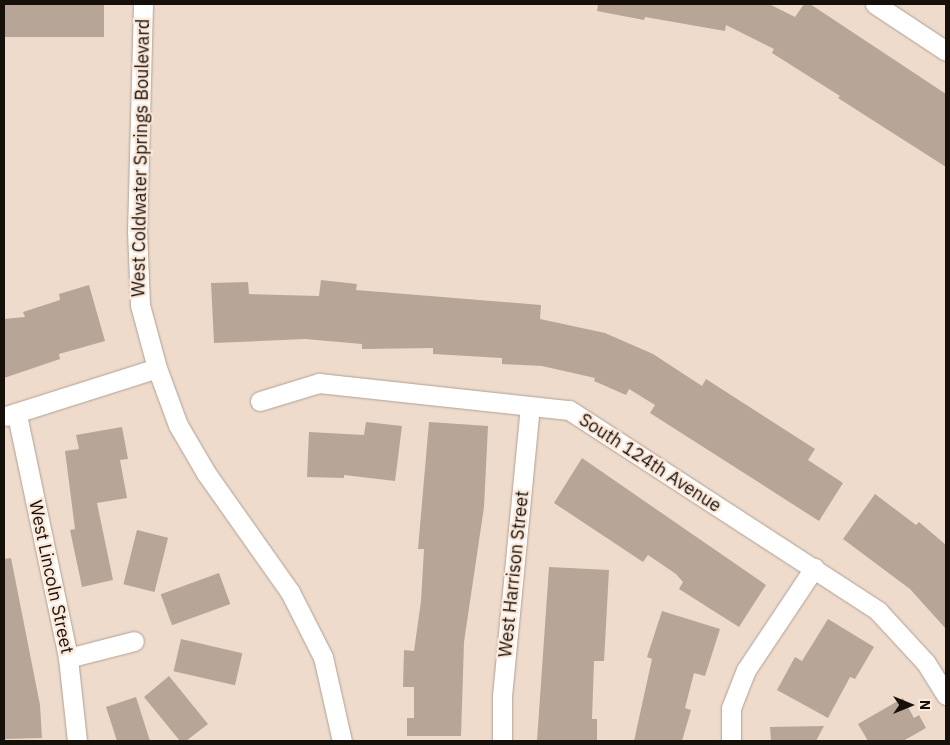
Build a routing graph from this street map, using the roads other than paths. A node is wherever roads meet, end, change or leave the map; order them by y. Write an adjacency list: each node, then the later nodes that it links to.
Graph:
1 (142, 4): 4 (street, West Coldwater Springs Boulevard)
2 (875, 4): 3 (street)
3 (946, 52)
4 (157, 368): 7 (street); 13 (street, West Coldwater Springs Boulevard)
5 (260, 401): 6 (street, South 124th Avenue)
6 (530, 406): 8 (street, South 124th Avenue); 14 (street, West Harrison Street)
7 (10, 415): 10 (street, West Lincoln Street)
8 (814, 568): 11 (street, South 124th Avenue); 15 (street)
9 (134, 641): 10 (street)
10 (68, 658): 12 (street, West Lincoln Street)
11 (946, 695)
12 (77, 741)
13 (342, 741)
14 (502, 741)
15 (731, 741)

